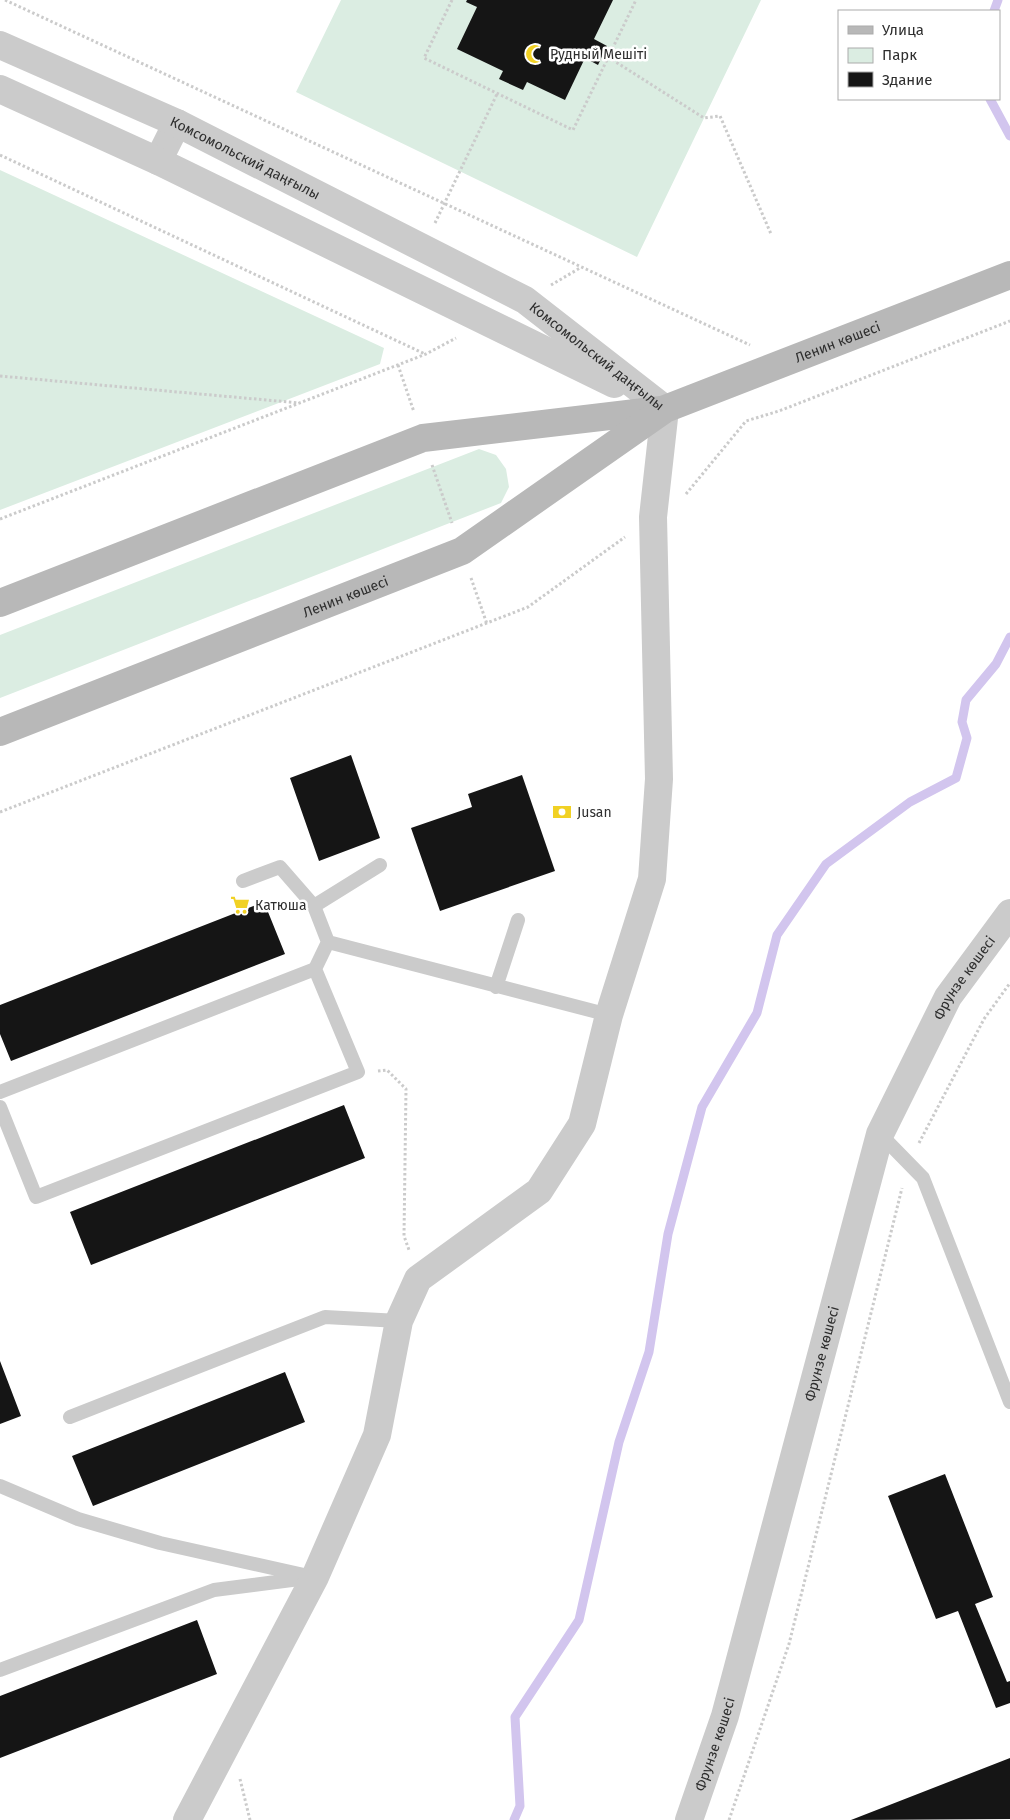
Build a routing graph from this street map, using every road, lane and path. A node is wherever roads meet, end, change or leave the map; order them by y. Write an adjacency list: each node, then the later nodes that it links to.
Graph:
1 (4, 0): 11 (path)
2 (452, 0): 7 (path)
3 (636, 0): 5 (path)
4 (0, 45): 8 (street, Комсомольский даңғылы)
5 (608, 57): 7 (path); 12 (path)
6 (0, 89): 10 (street, Комсомольский даңғылы)
7 (497, 94): 11 (path)
8 (176, 123): 10 (street); 13 (street, Комсомольский даңғылы)
9 (0, 155): 20 (path)
10 (158, 161): 18 (street, Комсомольский даңғылы)
11 (444, 204): 13 (path); 14 (path)
12 (770, 234)
13 (424, 248): 16 (street, Комсомольский даңғылы)
14 (581, 268): 16 (path); 19 (path)
15 (1010, 275): 24 (main road, Ленин көшесі)
16 (525, 300): 24 (street, Комсомольский даңғылы)
17 (1010, 320): 26 (path)
18 (487, 322): 20 (path); 24 (street, Комсомольский даңғылы)
19 (755, 347)
20 (426, 354): 21 (path)
21 (398, 365): 23 (path); 25 (path)
22 (0, 376): 23 (path)
23 (301, 403): 27 (path)
24 (665, 409): 25 (main road, Ленин көшесі); 26 (street); 28 (main road, Ленин көшесі)
25 (423, 438): 28 (path); 29 (main road, Ленин көшесі)
26 (653, 517): 30 (path); 42 (street)
27 (0, 519)
28 (462, 551): 30 (path); 31 (main road, Ленин көшесі)
29 (0, 603)
30 (487, 625): 32 (path)
31 (0, 732)
32 (0, 812)
33 (380, 864): 35 (lane)
34 (244, 881): 35 (lane)
35 (314, 906): 38 (lane)
36 (1010, 913): 46 (street, Фрунзе көшесі)
37 (518, 920): 41 (lane)
38 (328, 942): 39 (lane); 41 (lane)
39 (315, 969): 43 (lane); 44 (lane)
40 (1010, 983): 47 (path)
41 (496, 987): 42 (lane)
42 (609, 1016): 48 (street)
43 (358, 1072): 45 (lane); 48 (path)
44 (0, 1092)
45 (0, 1107)
46 (880, 1134): 47 (lane); 56 (street, Фрунзе көшесі)
47 (908, 1163): 50 (lane); 57 (path)
48 (418, 1279): 49 (street)
49 (399, 1320): 51 (lane); 53 (street)
50 (1010, 1402)
51 (70, 1417)
52 (0, 1486): 53 (lane)
53 (315, 1577): 54 (lane); 55 (street)
54 (0, 1670)
55 (187, 1820)
56 (690, 1820)
57 (729, 1820)

